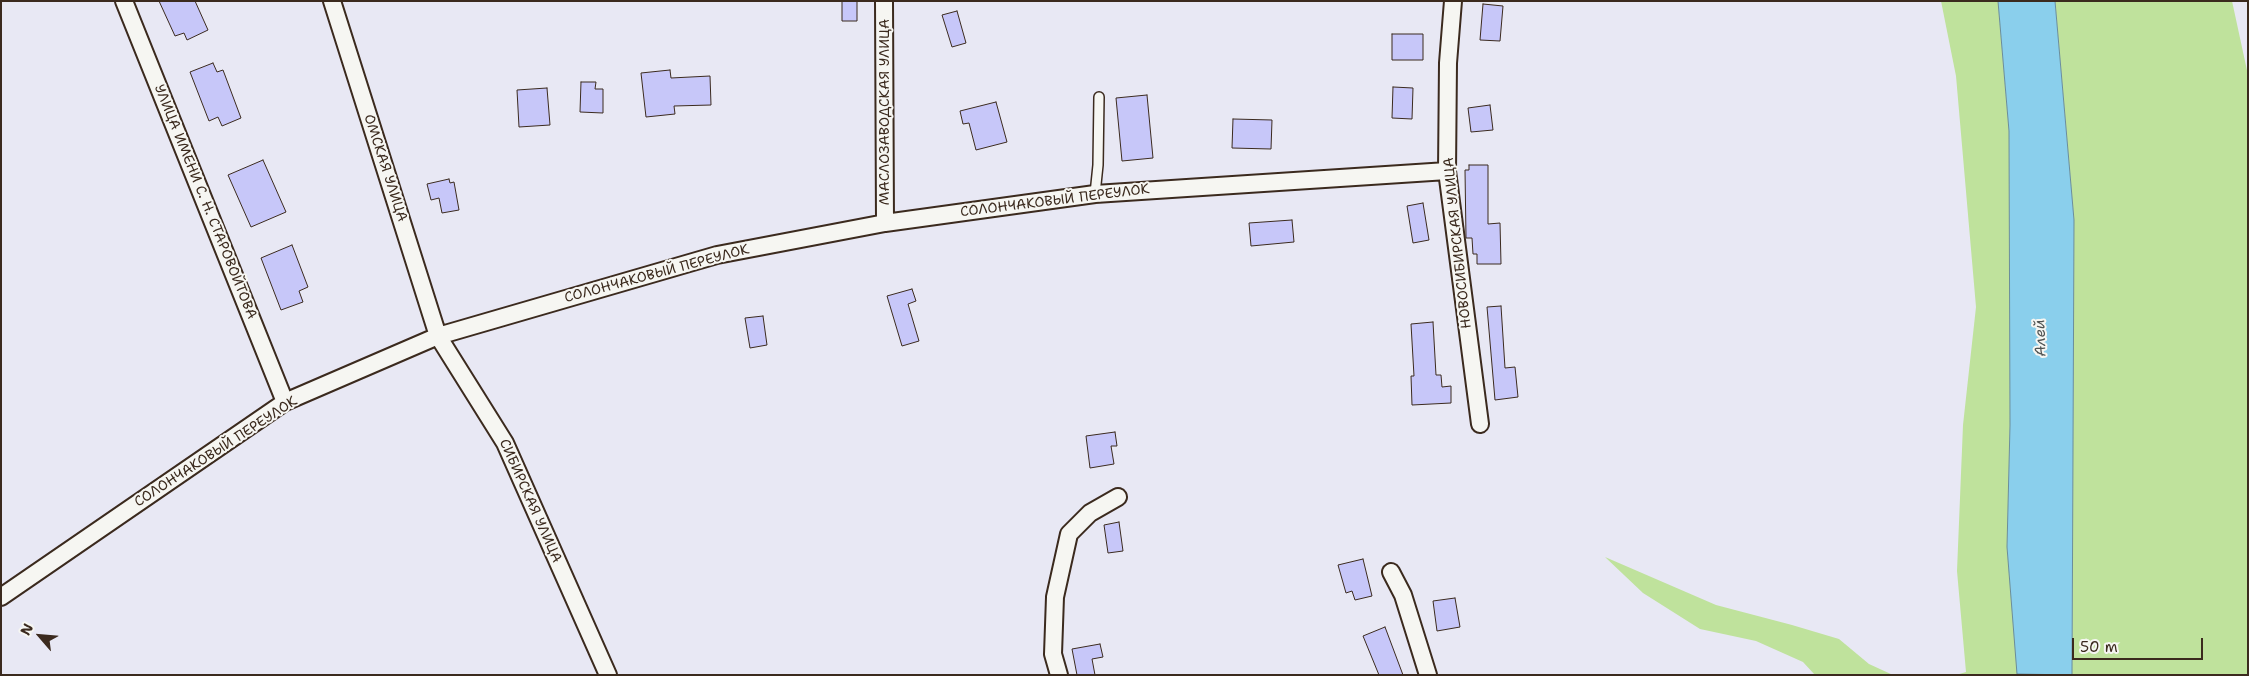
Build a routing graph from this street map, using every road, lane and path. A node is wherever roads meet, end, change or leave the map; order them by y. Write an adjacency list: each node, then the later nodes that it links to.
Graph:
1 (124, 1): 10 (street, УЛИЦА ИМЕНИ С. Н. СТАРОВОЙТОВА)
2 (332, 1): 9 (street, ОМСКАЯ УЛИЦА)
3 (884, 1): 8 (street, МАСЛОЗАВОДСКАЯ УЛИЦА)
4 (1452, 1): 6 (street, НОВОСИБИРСКАЯ УЛИЦА)
5 (1099, 97): 7 (lane)
6 (1447, 171): 7 (street, СОЛОНЧАКОВЫЙ ПЕРЕУЛОК); 11 (street, НОВОСИБИРСКАЯ УЛИЦА)
7 (1095, 194): 8 (street, СОЛОНЧАКОВЫЙ ПЕРЕУЛОК)
8 (885, 223): 9 (street, СОЛОНЧАКОВЫЙ ПЕРЕУЛОК)
9 (438, 336): 10 (street, СОЛОНЧАКОВЫЙ ПЕРЕУЛОК); 15 (street, СИБИРСКАЯ УЛИЦА)
10 (285, 402): 14 (street, СОЛОНЧАКОВЫЙ ПЕРЕУЛОК)
11 (1480, 424)
12 (1118, 497): 16 (street)
13 (1391, 572): 17 (street)
14 (1, 597)
15 (608, 675)
16 (1059, 675)
17 (1428, 675)

